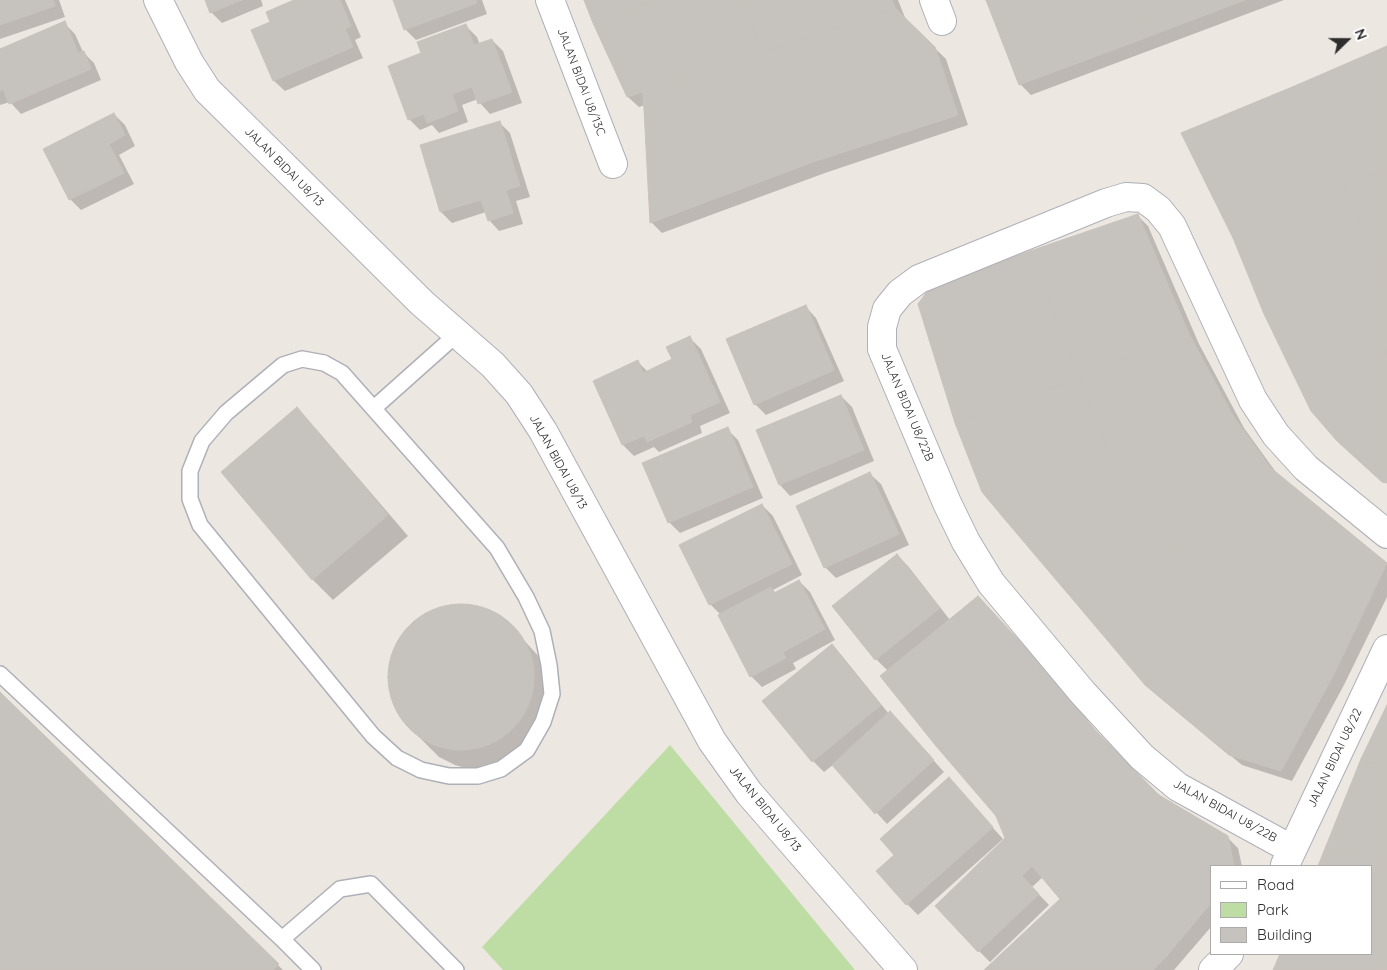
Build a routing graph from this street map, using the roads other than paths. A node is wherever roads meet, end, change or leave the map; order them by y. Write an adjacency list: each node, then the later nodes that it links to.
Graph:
1 (158, 0): 4 (street, JALAN BIDAI U8/13)
2 (550, 0): 3 (street, JALAN BIDAI U8/13C)
3 (613, 164)
4 (457, 334): 5 (lane); 14 (street, JALAN BIDAI U8/13)
5 (374, 408): 5 (lane)
6 (1387, 534): 9 (street, JALAN BIDAI U8/22B)
7 (1387, 650): 9 (street, JALAN BIDAI U8/22)
8 (0, 674): 10 (lane)
9 (1288, 857)
10 (282, 939): 12 (lane); 13 (lane)
11 (1228, 955): 15 (street)
12 (304, 967)
13 (456, 970)
14 (903, 970)
15 (1213, 970)

